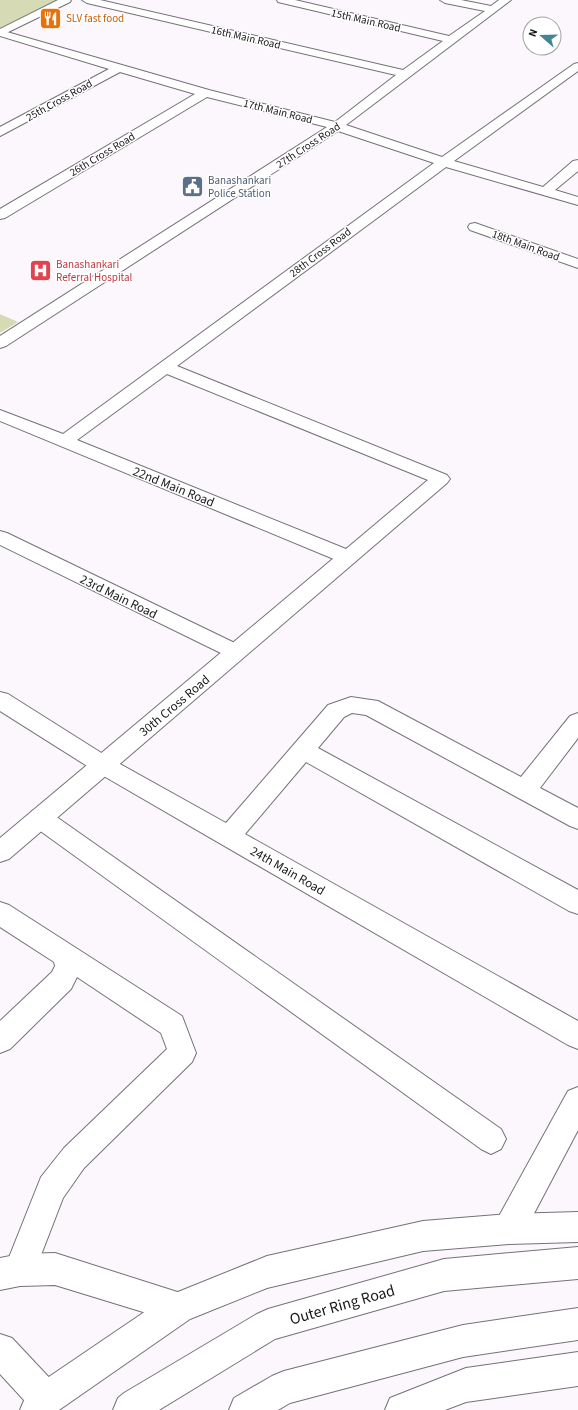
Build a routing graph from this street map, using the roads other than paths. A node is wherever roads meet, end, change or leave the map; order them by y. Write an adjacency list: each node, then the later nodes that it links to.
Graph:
1 (66, 0): 7 (main road)
2 (87, 0): 11 (main road, 16th Main Road)
3 (282, 0): 8 (main road, 15th Main Road)
4 (445, 0): 6 (main road)
5 (506, 0): 6 (main road, 27th Cross Road)
6 (492, 9): 8 (main road, 27th Cross Road)
7 (0, 33): 10 (main road, 17th Main Road)
8 (451, 40): 11 (main road, 27th Cross Road)
9 (578, 66): 15 (main road, 28th Cross Road)
10 (119, 68): 12 (main road, 17th Main Road); 14 (main road, 25th Cross Road)
11 (405, 74): 13 (main road, 27th Cross Road)
12 (205, 93): 13 (main road, 17th Main Road); 19 (main road, 26th Cross Road)
13 (337, 126): 15 (main road, 17th Main Road); 22 (main road, 27th Cross Road)
14 (0, 132)
15 (443, 162): 17 (main road, 17th Main Road); 23 (main road, 28th Cross Road)
16 (578, 164): 17 (main road)
17 (545, 192): 18 (main road, 17th Main Road)
18 (578, 201)
19 (0, 215)
20 (475, 227): 21 (main road, 18th Main Road)
21 (578, 264)
22 (0, 343)
23 (165, 367): 25 (main road, 28th Cross Road); 27 (main road, 30th Cross Road)
24 (0, 415): 25 (main road, 22nd Main Road)
25 (65, 441): 27 (main road, 22nd Main Road)
26 (1, 538): 28 (main road, 23rd Main Road)
27 (348, 558): 28 (main road, 30th Cross Road)
28 (236, 652): 32 (main road, 30th Cross Road)
29 (0, 700): 32 (main road, 24th Main Road)
30 (578, 722): 33 (main road)
31 (303, 750): 33 (main road); 36 (main road); 38 (main road)
32 (103, 765): 34 (main road, 30th Cross Road); 36 (main road, 24th Main Road)
33 (525, 790): 35 (main road)
34 (40, 818): 37 (main road, 30th Cross Road); 44 (main road)
35 (578, 819)
36 (229, 836): 41 (main road, 24th Main Road)
37 (0, 852)
38 (578, 903)
39 (0, 913): 40 (main road)
40 (65, 955): 42 (main road); 48 (main road)
41 (578, 1036)
42 (0, 1040)
43 (578, 1101): 46 (main road)
44 (491, 1139)
45 (578, 1227): 46 (main road)
46 (509, 1229): 49 (main road)
47 (578, 1263): 54 (main road, Outer Ring Road)
48 (10, 1272): 49 (main road)
49 (179, 1307): 53 (main road)
50 (578, 1324): 55 (main road)
51 (0, 1350): 53 (main road)
52 (578, 1369): 56 (main road)
53 (42, 1405)
54 (130, 1410)
55 (246, 1410)
56 (402, 1410)

